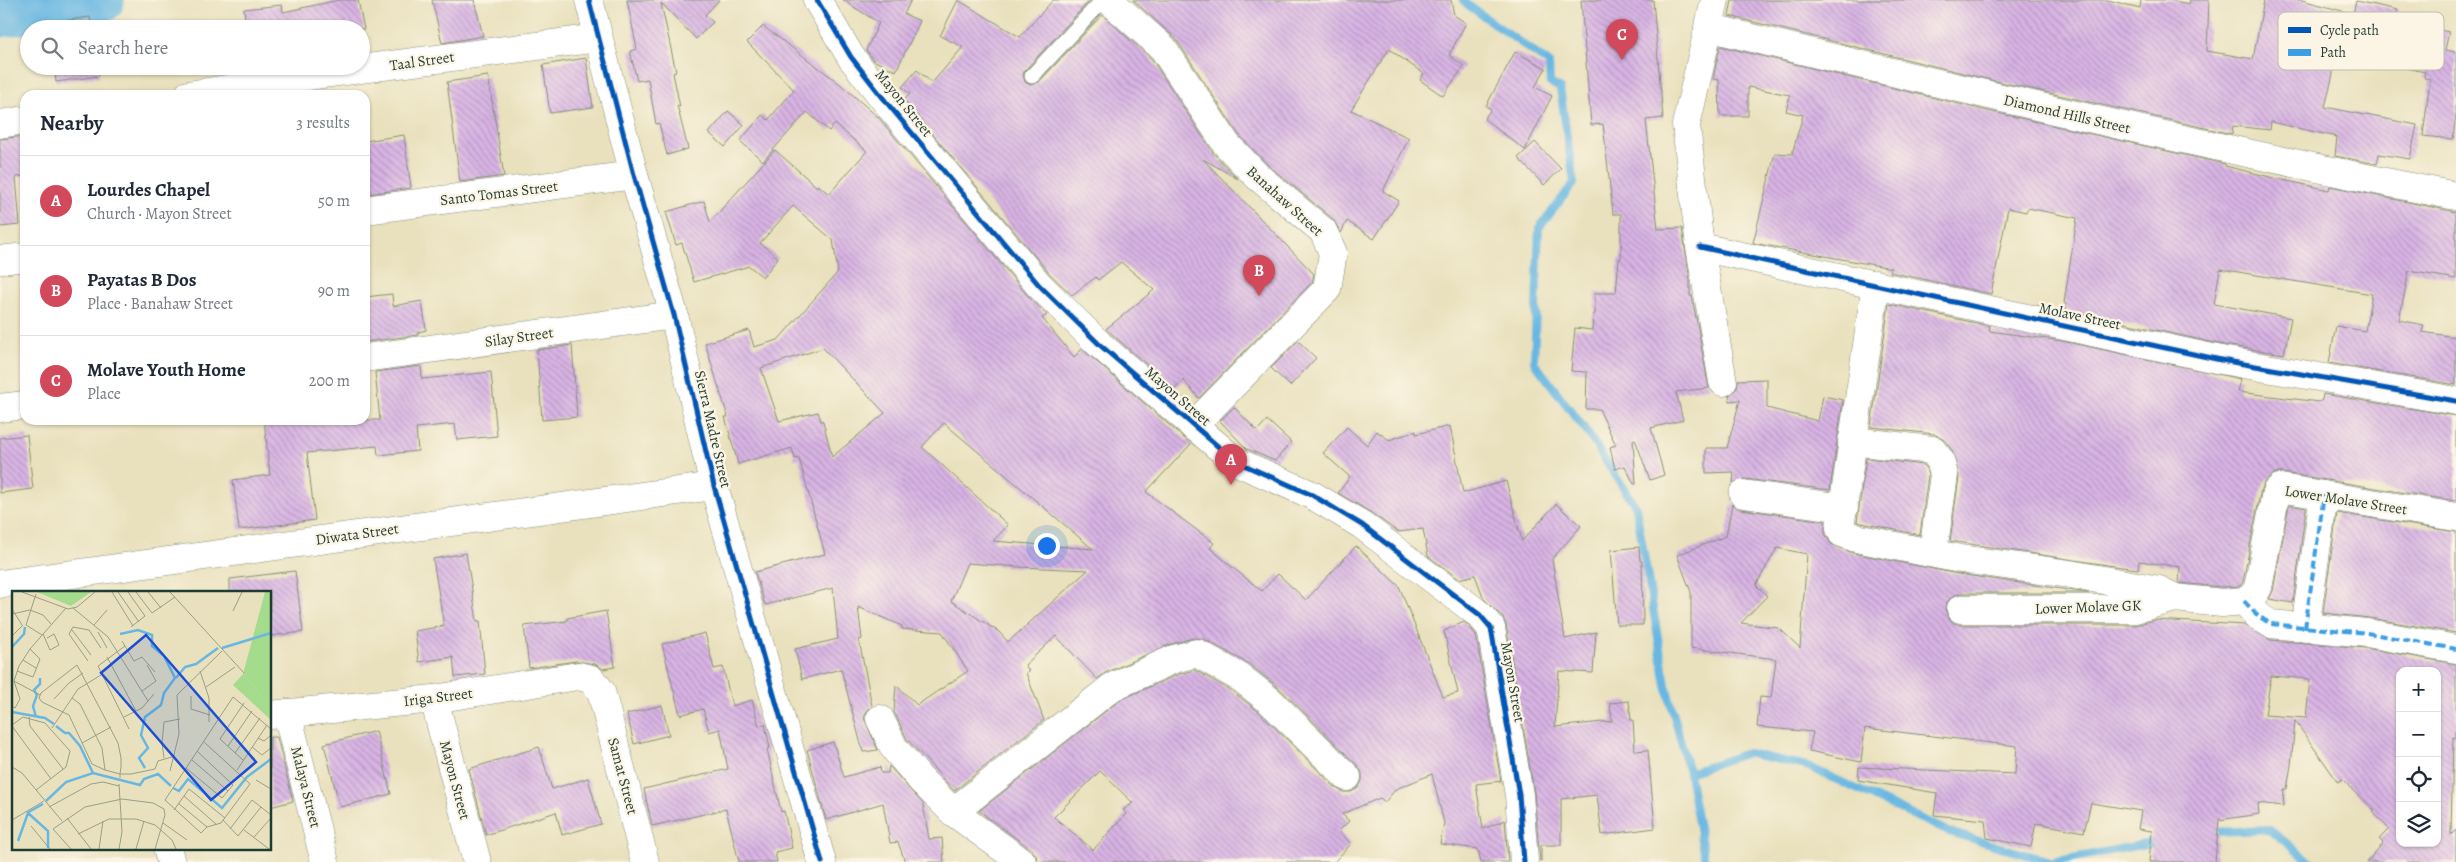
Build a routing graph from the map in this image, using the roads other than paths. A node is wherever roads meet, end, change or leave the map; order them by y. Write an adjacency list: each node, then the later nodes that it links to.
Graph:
1 (589, 0): 7 (street, Sierra Madre Street)
2 (1103, 0): 10 (lane)
3 (1109, 0): 27 (street, Banahaw Street)
4 (1715, 0): 6 (street)
5 (830, 7): 27 (street, Mayon Street)
6 (1708, 27): 15 (street, Diamond Hills Street); 17 (street)
7 (598, 38): 8 (street, Taal Street); 14 (street, Sierra Madre Street)
8 (370, 68)
9 (319, 75): 11 (street, Taal Street)
10 (1032, 76)
11 (221, 90)
12 (20, 121): 13 (street)
13 (0, 124)
14 (634, 175): 16 (street, Santo Tomas Street); 21 (street, Sierra Madre Street)
15 (2456, 196)
16 (370, 209)
17 (1700, 247): 20 (street, Molave Street); 23 (street)
18 (20, 258): 19 (street)
19 (0, 260)
20 (1876, 284): 24 (street, Molave Street); 28 (street)
21 (674, 315): 22 (street, Silay Street); 29 (street, Sierra Madre Street)
22 (370, 357)
23 (1723, 382)
24 (2456, 401)
25 (20, 406): 26 (street)
26 (0, 408)
27 (1194, 426): 53 (street, Mayon Street)
28 (1852, 441): 32 (street); 34 (street)
29 (714, 486): 35 (street, Diwata Street); 51 (street, Sierra Madre Street)
30 (1744, 494): 32 (street)
31 (2324, 495): 33 (street, Lower Molave Street); 37 (street, Lower Molave Street); 40 (street)
32 (1844, 508): 34 (street)
33 (2456, 517)
34 (1933, 552): 38 (street)
35 (96, 582): 36 (street, Diwata Street)
36 (0, 584)
37 (2251, 595): 38 (street, Lower Molave GK); 40 (street)
38 (2175, 598): 39 (street, Lower Molave GK)
39 (1961, 609)
40 (2305, 628): 41 (street)
41 (2456, 648)
42 (601, 691): 43 (street, Iriga Street); 50 (street, Samat Street)
43 (434, 699): 44 (street, Iriga Street); 49 (street, Mayon Street)
44 (278, 714): 48 (street, Malaya Street)
45 (880, 719): 47 (street)
46 (1347, 777): 47 (street)
47 (953, 812): 52 (street)
48 (325, 862)
49 (477, 862)
50 (645, 862)
51 (822, 862)
52 (1022, 862)
53 (1524, 862)

